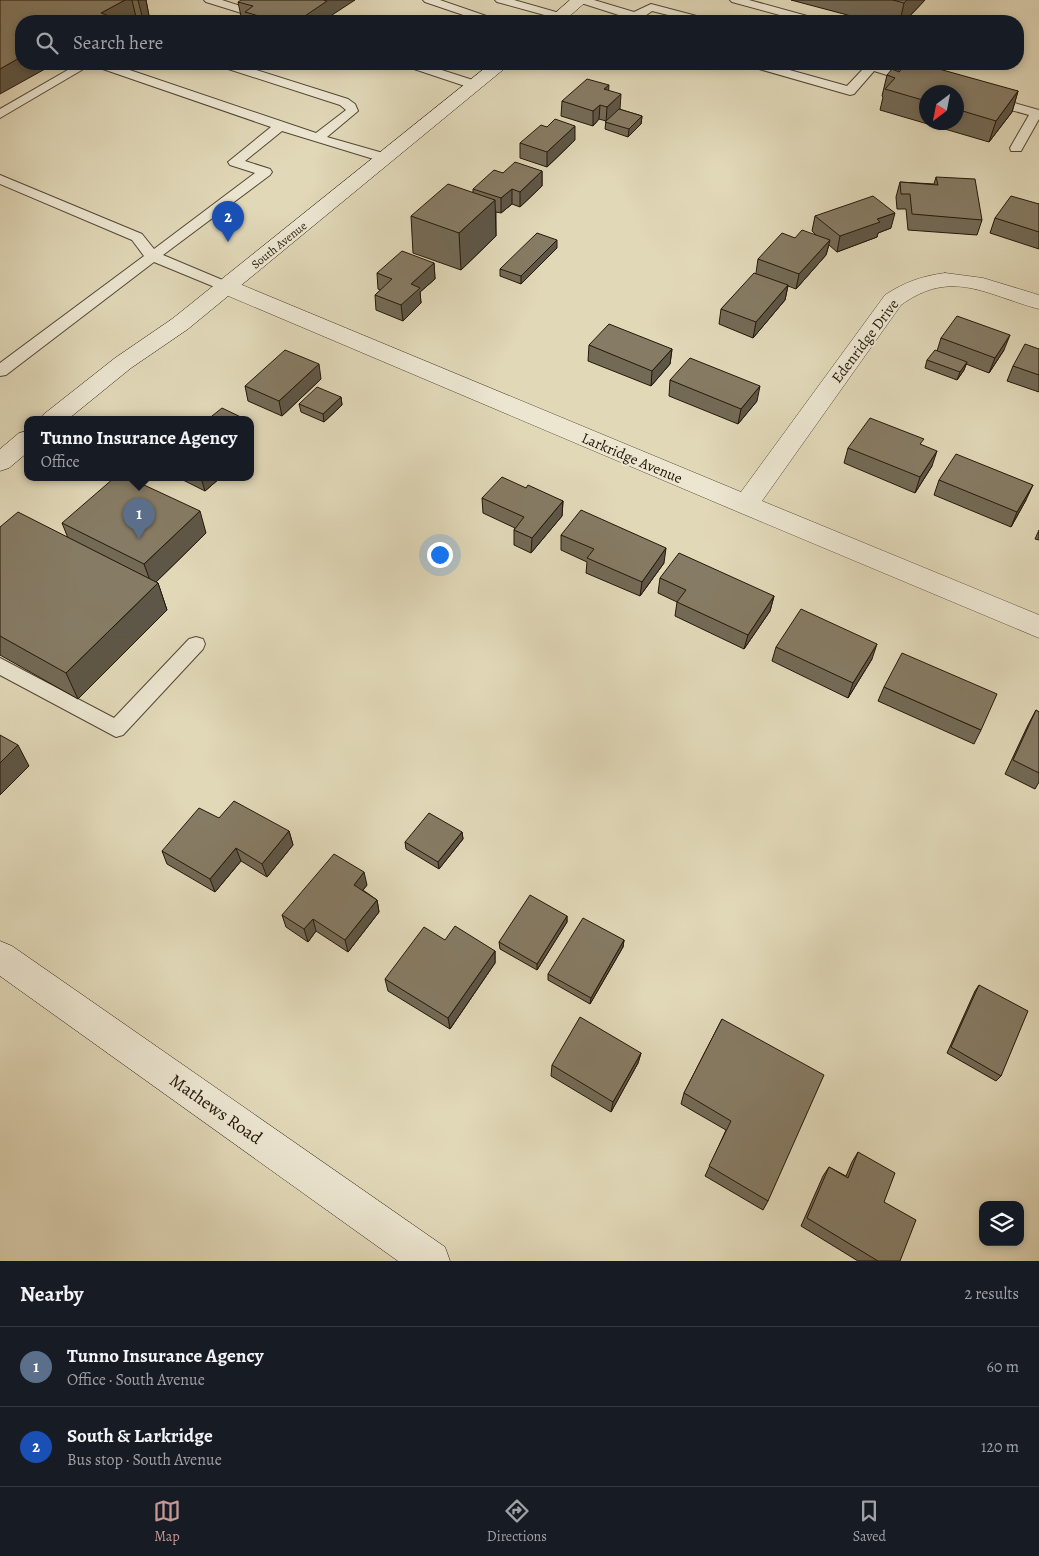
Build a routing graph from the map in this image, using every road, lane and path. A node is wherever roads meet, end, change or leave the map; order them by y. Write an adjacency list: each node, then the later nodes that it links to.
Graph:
1 (210, 0): 6 (lane)
2 (429, 0): 7 (lane)
3 (501, 0): 8 (lane)
4 (581, 0): 9 (street); 10 (lane)
5 (736, 0): 13 (lane)
6 (254, 14)
7 (473, 15)
8 (544, 15)
9 (561, 15)
10 (624, 15)
11 (638, 15): 12 (lane)
12 (681, 15)
13 (792, 15)
14 (76, 70): 25 (lane)
15 (118, 70): 26 (lane)
16 (245, 70): 27 (lane)
17 (430, 70): 23 (lane)
18 (494, 70): 23 (street, South Avenue)
19 (777, 70): 20 (lane)
20 (868, 70)
21 (882, 70): 22 (lane)
22 (928, 83)
23 (475, 85): 29 (street, South Avenue)
24 (975, 96): 28 (lane)
25 (0, 114)
26 (280, 126): 27 (lane); 31 (lane)
27 (318, 138): 29 (lane)
28 (1016, 148)
29 (386, 158): 32 (street, South Avenue)
30 (0, 179): 31 (lane)
31 (152, 256): 32 (lane); 34 (lane)
32 (227, 287): 35 (street, South Avenue); 38 (street, Larkridge Avenue)
33 (1039, 302): 38 (street, Edenridge Drive)
34 (3, 365)
35 (57, 416)
36 (24, 442): 37 (street)
37 (0, 462)
38 (745, 505): 39 (street, Larkridge Avenue)
39 (1039, 627)
40 (196, 644): 41 (lane)
41 (0, 666)
42 (0, 957): 43 (street, Mathews Road)
43 (431, 1261)

